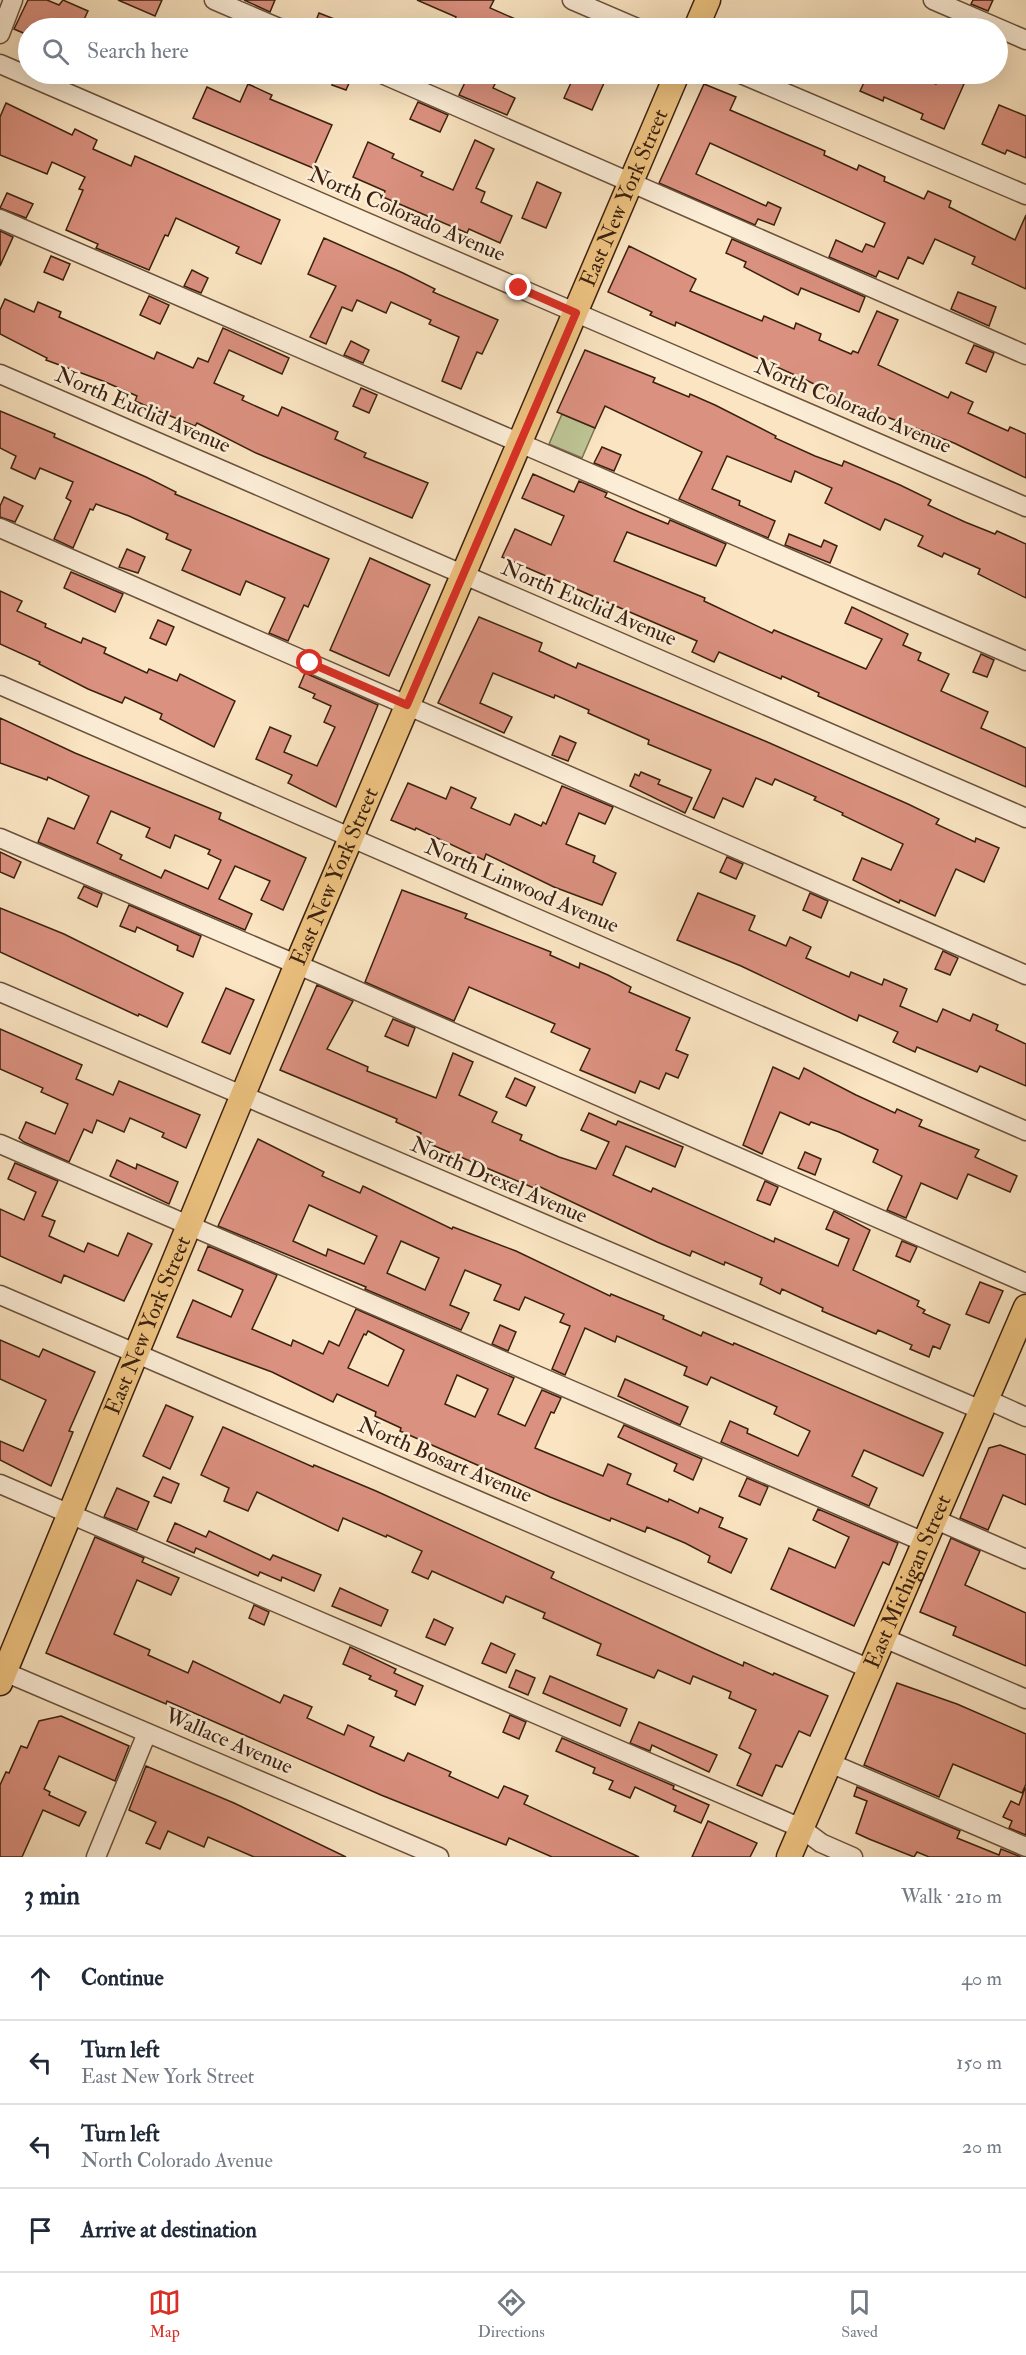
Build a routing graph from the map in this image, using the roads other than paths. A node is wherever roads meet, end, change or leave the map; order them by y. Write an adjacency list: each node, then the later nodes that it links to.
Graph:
1 (13, 0): 11 (street)
2 (214, 0): 6 (street)
3 (572, 0): 7 (street)
4 (708, 0): 8 (main road)
5 (933, 0): 9 (street)
6 (256, 18)
7 (614, 18)
8 (700, 18)
9 (975, 18)
10 (1008, 32): 12 (street)
11 (0, 34)
12 (1026, 40)
13 (0, 64): 14 (street, North Colorado Avenue)
14 (18, 72)
15 (46, 84): 22 (street, North Colorado Avenue)
16 (405, 84): 19 (street)
17 (673, 84): 19 (main road, East New York Street)
18 (765, 84): 20 (street)
19 (631, 182): 22 (main road, East New York Street); 23 (street)
20 (1026, 195)
21 (0, 219): 25 (street)
22 (576, 313): 25 (main road, East New York Street); 26 (street, North Colorado Avenue)
23 (1026, 355)
24 (0, 374): 28 (street, North Euclid Avenue)
25 (519, 444): 28 (main road, East New York Street); 29 (street)
26 (1026, 507)
27 (0, 528): 31 (street)
28 (463, 575): 31 (main road, East New York Street); 32 (street, North Euclid Avenue)
29 (1026, 662)
30 (0, 685): 34 (street, North Linwood Avenue)
31 (407, 705): 34 (main road, East New York Street); 36 (street)
32 (1026, 818)
33 (0, 838): 35 (street)
34 (351, 838): 35 (main road, East New York Street); 39 (street, North Linwood Avenue)
35 (297, 964): 38 (main road, East New York Street); 42 (street)
36 (1026, 975)
37 (0, 992): 38 (street, North Drexel Avenue)
38 (242, 1097): 41 (main road, East New York Street); 46 (street, North Drexel Avenue)
39 (1026, 1131)
40 (0, 1144): 41 (street)
41 (188, 1227): 45 (main road, East New York Street); 51 (street)
42 (1026, 1283)
43 (0, 1295): 45 (street, North Bosart Avenue)
44 (1026, 1307): 46 (main road, East Michigan Street)
45 (135, 1353): 49 (main road, East New York Street); 54 (street, North Bosart Avenue)
46 (983, 1405): 47 (street, North Drexel Avenue); 50 (main road, East Michigan Street)
47 (1026, 1417)
48 (0, 1484): 49 (street)
49 (69, 1514): 55 (main road, East New York Street); 59 (street)
50 (934, 1519): 51 (main road, East Michigan Street); 52 (street)
51 (924, 1542): 53 (main road, East Michigan Street)
52 (1026, 1559)
53 (884, 1638): 54 (main road, East Michigan Street); 56 (street)
54 (870, 1669): 58 (main road, East Michigan Street)
55 (2, 1675): 57 (street, Wallace Avenue)
56 (1026, 1699)
57 (147, 1733): 61 (street); 62 (street, Wallace Avenue)
58 (830, 1763): 59 (main road, East Michigan Street); 60 (street)
59 (801, 1828): 63 (main road, East Michigan Street); 64 (street)
60 (1026, 1847)
61 (96, 1857)
62 (438, 1857)
63 (789, 1857)
64 (853, 1857)

